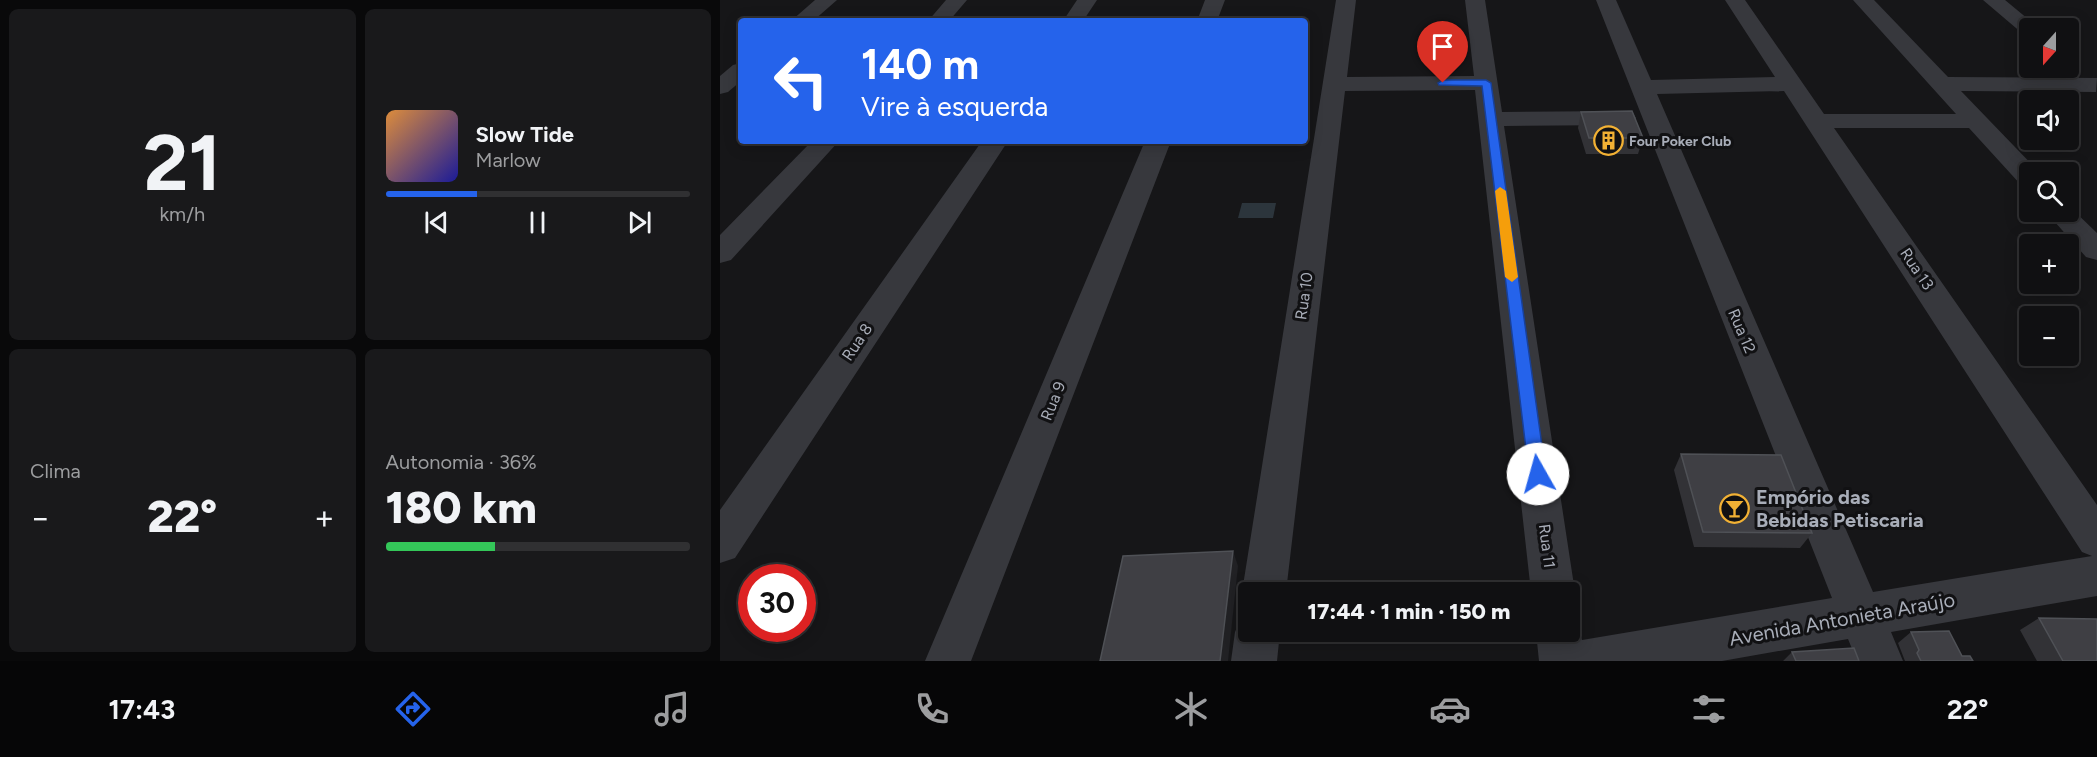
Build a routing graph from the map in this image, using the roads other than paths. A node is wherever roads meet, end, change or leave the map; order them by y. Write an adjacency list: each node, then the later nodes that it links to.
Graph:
1 (827, 0): 11 (street)
2 (957, 0): 12 (street)
3 (1087, 0): 13 (street)
4 (1215, 0): 14 (street)
5 (1346, 0): 18 (street, Rua 10)
6 (1476, 0): 17 (street, Rua 11)
7 (1606, 0): 22 (street, Rua 12)
8 (1735, 0): 19 (street, Rua 13)
9 (1863, 0): 20 (street)
10 (1993, 0): 15 (street)
11 (805, 18)
12 (941, 18)
13 (1075, 18)
14 (1208, 18)
15 (2019, 21)
16 (2079, 71): 21 (street)
17 (1486, 83): 18 (street); 25 (street, Rua 11)
18 (1334, 84): 23 (street, Rua 10)
19 (1792, 84): 22 (street); 27 (street, Rua 13)
20 (1941, 84): 21 (street); 26 (street)
21 (2097, 85)
22 (1641, 87): 24 (street, Rua 12)
23 (1316, 115): 38 (street, Rua 10)
24 (1653, 118): 25 (street); 40 (street, Rua 12)
25 (1491, 119): 39 (street, Rua 11)
26 (1974, 121): 27 (street); 31 (street)
27 (1818, 122): 35 (street, Rua 13)
28 (823, 144): 34 (street)
29 (993, 144): 36 (street, Rua 8)
30 (1157, 144): 43 (street, Rua 9)
31 (2019, 168)
32 (2070, 222): 33 (street)
33 (2097, 250)
34 (720, 253)
35 (2097, 538)
36 (720, 544)
37 (2097, 576): 40 (street, Avenida Antonieta Araújo)
38 (1265, 582)
39 (1552, 582)
40 (1861, 616): 46 (street, Avenida Antonieta Araújo); 47 (street, Rua 12)
41 (1257, 642): 44 (street)
42 (1559, 642): 45 (street)
43 (948, 661)
44 (1254, 661)
45 (1562, 661)
46 (1587, 661)
47 (1880, 661)

